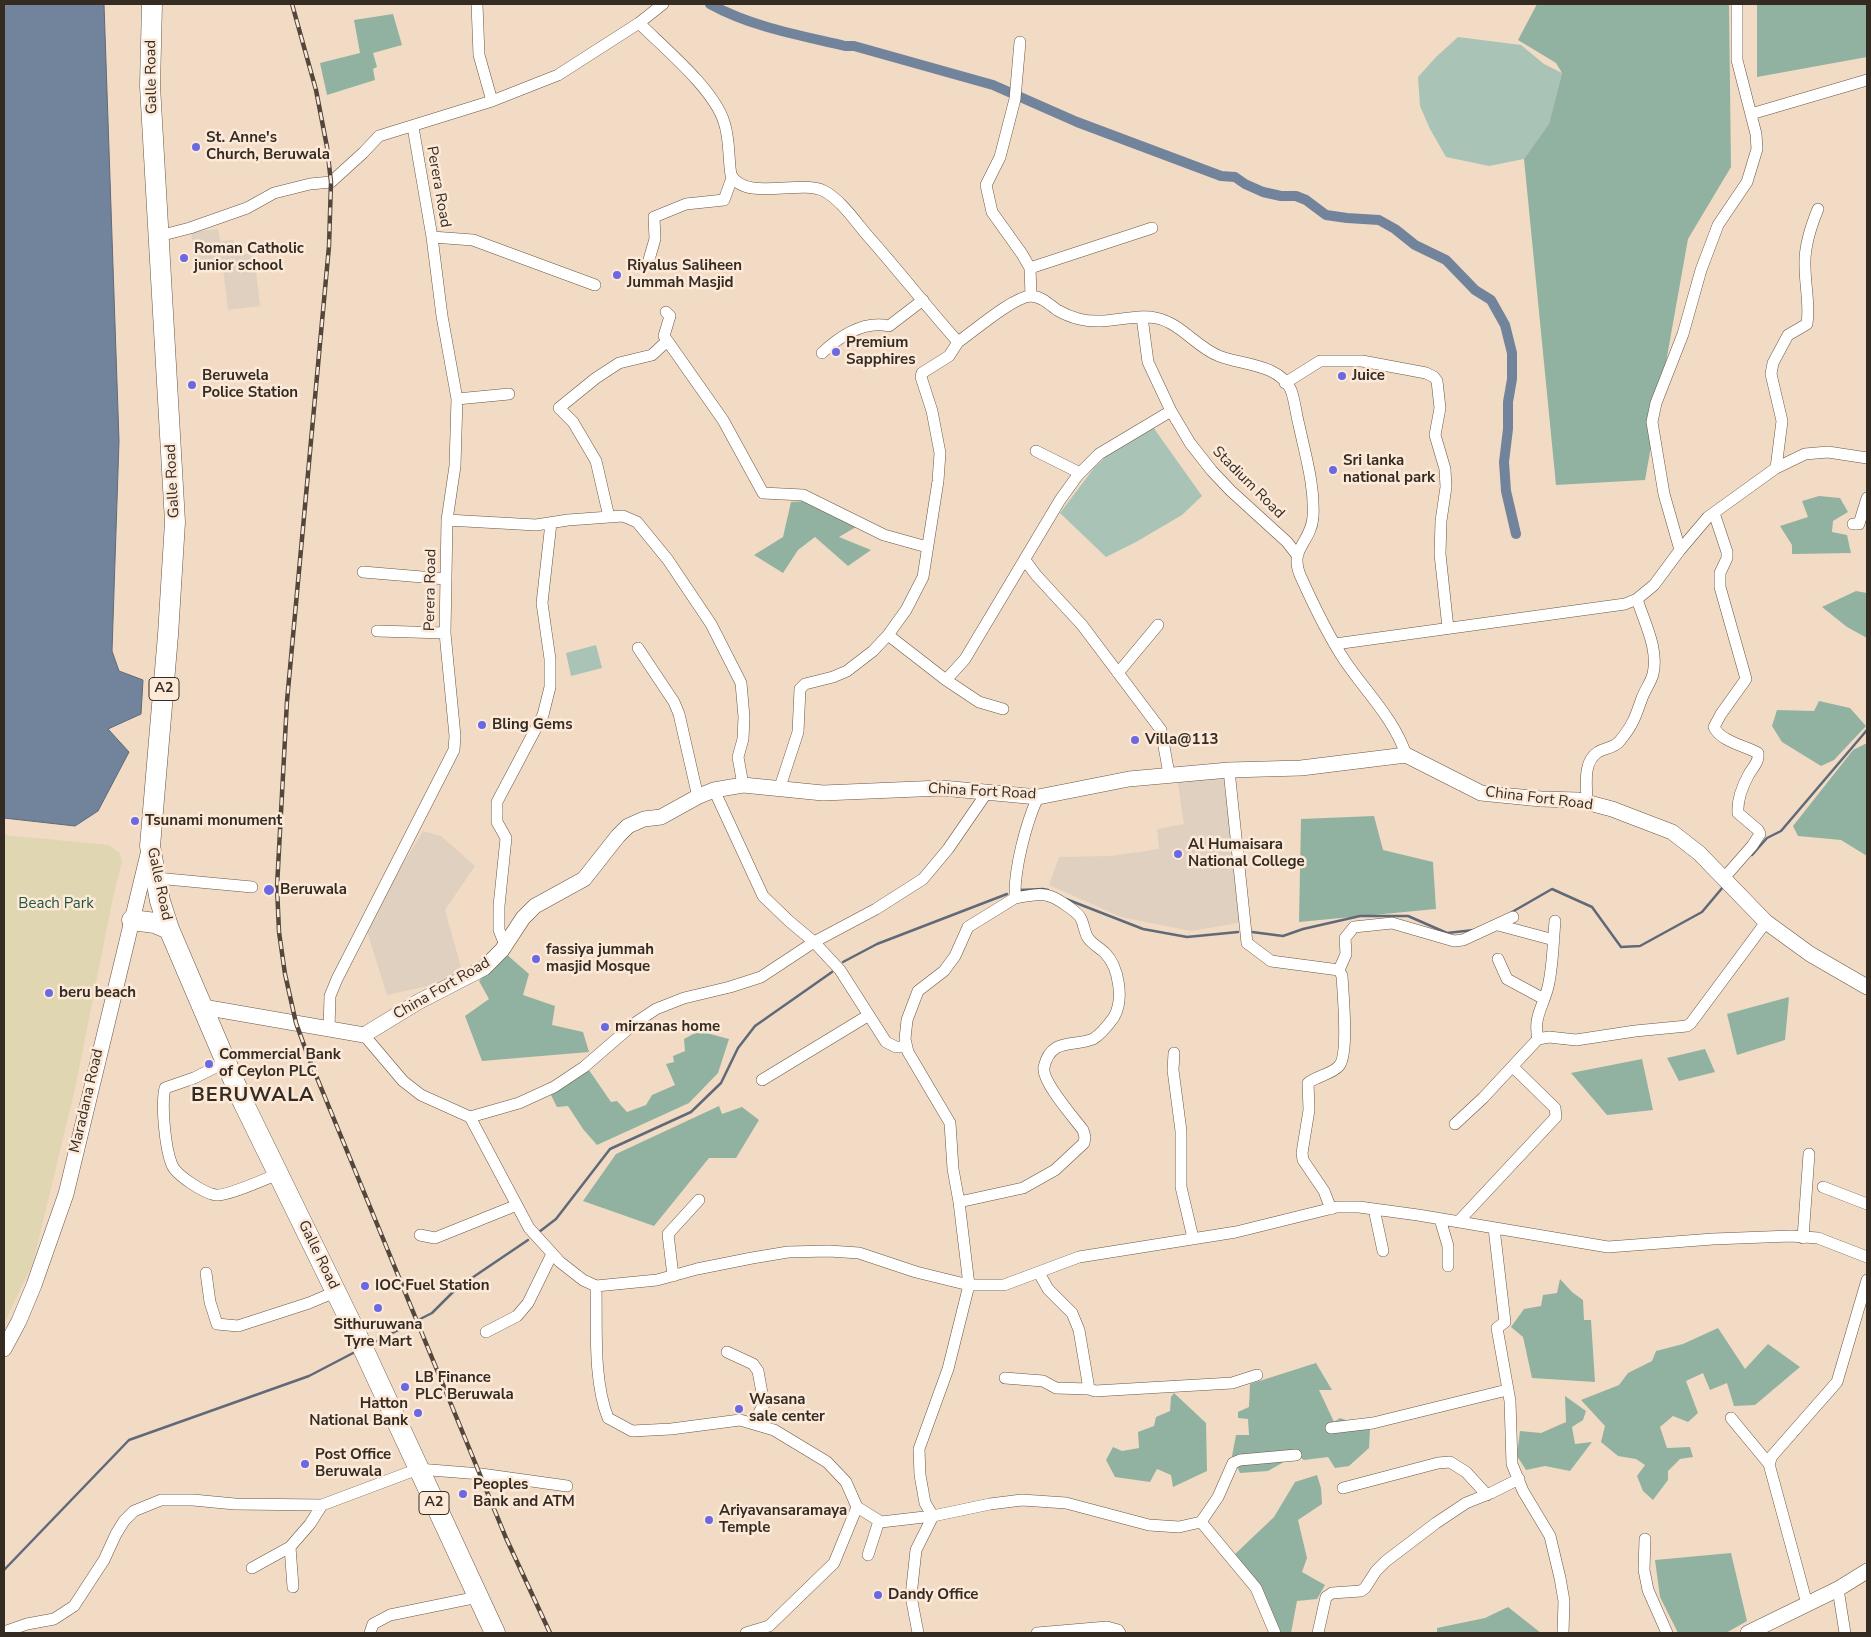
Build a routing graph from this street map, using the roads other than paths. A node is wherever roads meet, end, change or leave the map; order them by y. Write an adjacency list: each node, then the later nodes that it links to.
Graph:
1 (152, 4): 14 (highway, Galle Road / A2)
2 (477, 4): 8 (street)
3 (663, 4): 5 (street)
4 (1737, 4): 9 (street)
5 (639, 23): 8 (street); 11 (street)
6 (1020, 42): 17 (street)
7 (1867, 80): 9 (street)
8 (492, 101): 10 (street)
9 (1751, 114): 41 (street)
10 (413, 127): 14 (street); 15 (street, Perera Road)
11 (732, 178): 16 (street); 20 (street)
12 (1818, 209): 32 (street)
13 (1152, 228): 17 (street)
14 (159, 236): 67 (highway, Galle Road / A2)
15 (432, 237): 18 (street); 28 (street, Perera Road)
16 (648, 263)
17 (1030, 268): 19 (street)
18 (595, 285)
19 (1031, 296): 22 (street); 24 (street)
20 (923, 300): 24 (street); 25 (street)
21 (666, 312): 23 (street)
22 (1142, 317): 26 (street); 29 (street, Stadium Road)
23 (668, 341): 36 (street); 40 (street)
24 (958, 342): 40 (street)
25 (822, 353)
26 (1285, 383): 42 (street); 48 (street)
27 (509, 394): 28 (street)
28 (457, 399): 37 (street, Perera Road)
29 (1171, 411): 33 (street); 42 (street, Stadium Road)
30 (1036, 450): 33 (street)
31 (1867, 458): 32 (street)
32 (1776, 468): 35 (street)
33 (1080, 473): 43 (street)
34 (1867, 498): 39 (street)
35 (1714, 513): 41 (street); 69 (street)
36 (609, 517): 38 (street); 60 (street)
37 (447, 520): 38 (street); 45 (street, Perera Road)
38 (551, 523): 80 (street)
39 (1853, 524)
40 (927, 547): 51 (street)
41 (1680, 550): 46 (street)
42 (1297, 555): 52 (street)
43 (1024, 560): 54 (street); 55 (street)
44 (364, 572): 45 (street)
45 (446, 579): 50 (street, Perera Road)
46 (1637, 599): 48 (street); 66 (street)
47 (1158, 625): 54 (street)
48 (1448, 628): 52 (street)
49 (377, 631): 50 (street)
50 (445, 633): 87 (street, Perera Road)
51 (888, 635): 55 (street); 62 (street)
52 (1336, 644): 57 (street)
53 (638, 648): 64 (street)
54 (1118, 673): 59 (street)
55 (946, 680): 56 (street)
56 (1003, 709)
57 (1406, 755): 58 (street, China Fort Road); 66 (street, China Fort Road)
58 (1229, 770): 59 (street, China Fort Road); 82 (street)
59 (1169, 774): 65 (street, China Fort Road)
60 (743, 785): 61 (street, China Fort Road); 62 (street, China Fort Road)
61 (714, 790): 64 (street, China Fort Road); 79 (street)
62 (779, 790): 63 (street, China Fort Road)
63 (988, 791): 65 (street, China Fort Road); 79 (street)
64 (699, 796): 80 (street, China Fort Road)
65 (1038, 797): 71 (street)
66 (1587, 802): 69 (street, China Fort Road)
67 (150, 846): 68 (highway, Galle Road / A2); 73 (street, Maradana Road)
68 (156, 878): 70 (street); 77 (highway, Galle Road / A2)
69 (1728, 882): 75 (street, China Fort Road)
70 (252, 887)
71 (1015, 898): 90 (street); 101 (street)
72 (1513, 917): 76 (street)
73 (132, 920): 77 (highway); 124 (street, Maradana Road)
74 (1555, 921): 78 (street)
75 (1766, 922): 83 (street, China Fort Road); 89 (street)
76 (1498, 925): 78 (street); 82 (street)
77 (169, 929): 85 (highway, Galle Road / A2)
78 (1554, 940): 84 (street)
79 (814, 942): 86 (street); 95 (street)
80 (505, 944): 88 (street, China Fort Road)
81 (1498, 959): 84 (street)
82 (1339, 970): 104 (street)
83 (1867, 987)
84 (1544, 999): 89 (street)
85 (203, 1007): 87 (street); 92 (highway, Galle Road / A2)
86 (869, 1015): 90 (street); 94 (street)
87 (329, 1029): 88 (street)
88 (364, 1035): 95 (street)
89 (1538, 1039): 93 (street)
90 (907, 1047): 101 (street)
91 (1174, 1053): 110 (street)
92 (226, 1062): 98 (highway, Galle Road / A2); 98 (street)
93 (1513, 1068): 96 (street); 107 (street)
94 (762, 1080)
95 (470, 1117): 103 (street)
96 (1455, 1124)
97 (1809, 1154): 111 (street)
98 (278, 1174): 122 (highway, Galle Road / A2)
99 (1823, 1187): 102 (street)
100 (699, 1200): 118 (street)
101 (959, 1202): 120 (street)
102 (1867, 1204)
103 (517, 1205): 109 (street); 113 (street)
104 (1331, 1208): 105 (street); 110 (street)
105 (1374, 1209): 106 (street); 112 (street)
106 (1440, 1219): 107 (street); 115 (street)
107 (1458, 1222): 108 (street)
108 (1494, 1228): 111 (street); 129 (street)
109 (420, 1235)
110 (1193, 1238): 117 (street)
111 (1804, 1238): 114 (street)
112 (1383, 1251)
113 (552, 1254): 121 (street); 123 (street)
114 (1867, 1257)
115 (1448, 1266)
116 (206, 1273): 122 (street)
117 (1038, 1273): 120 (street); 128 (street)
118 (673, 1276): 120 (street); 121 (street)
119 (1867, 1280): 134 (street)
120 (969, 1285): 142 (street)
121 (596, 1286): 131 (street)
122 (335, 1292): 135 (highway, Galle Road / A2)
123 (486, 1332)
124 (4, 1349)
125 (727, 1352): 131 (street)
126 (1257, 1375): 128 (street)
127 (1005, 1378): 128 (street)
128 (1088, 1389)
129 (1507, 1390): 132 (street); 136 (street)
130 (1732, 1418): 134 (street)
131 (753, 1424): 141 (street)
132 (1331, 1428)
133 (1296, 1455): 144 (street)
134 (1769, 1464): 153 (street)
135 (418, 1469): 137 (street); 140 (street); 152 (highway, Galle Road / A2)
136 (1519, 1479): 139 (street); 163 (street)
137 (567, 1486)
138 (1343, 1488): 139 (street)
139 (1487, 1495): 162 (street)
140 (322, 1504): 146 (street); 154 (street)
141 (857, 1507): 143 (street); 157 (street)
142 (933, 1516): 143 (street); 144 (street); 158 (street)
143 (880, 1521): 147 (street)
144 (1201, 1522): 161 (street)
145 (1645, 1539): 164 (street)
146 (290, 1546): 148 (street); 150 (street)
147 (868, 1555)
148 (252, 1568)
149 (1867, 1571): 151 (street)
150 (293, 1587)
151 (1838, 1589): 153 (street); 166 (street)
152 (478, 1597): 155 (street); 156 (highway, Galle Road / A2)
153 (1807, 1604): 165 (street)
154 (4, 1632)
155 (370, 1633)
156 (495, 1633)
157 (746, 1633)
158 (918, 1633)
159 (1037, 1633): 160 (street)
160 (1120, 1633)
161 (1275, 1633)
162 (1318, 1633)
163 (1563, 1633)
164 (1667, 1633)
165 (1748, 1633)
166 (1845, 1633)

